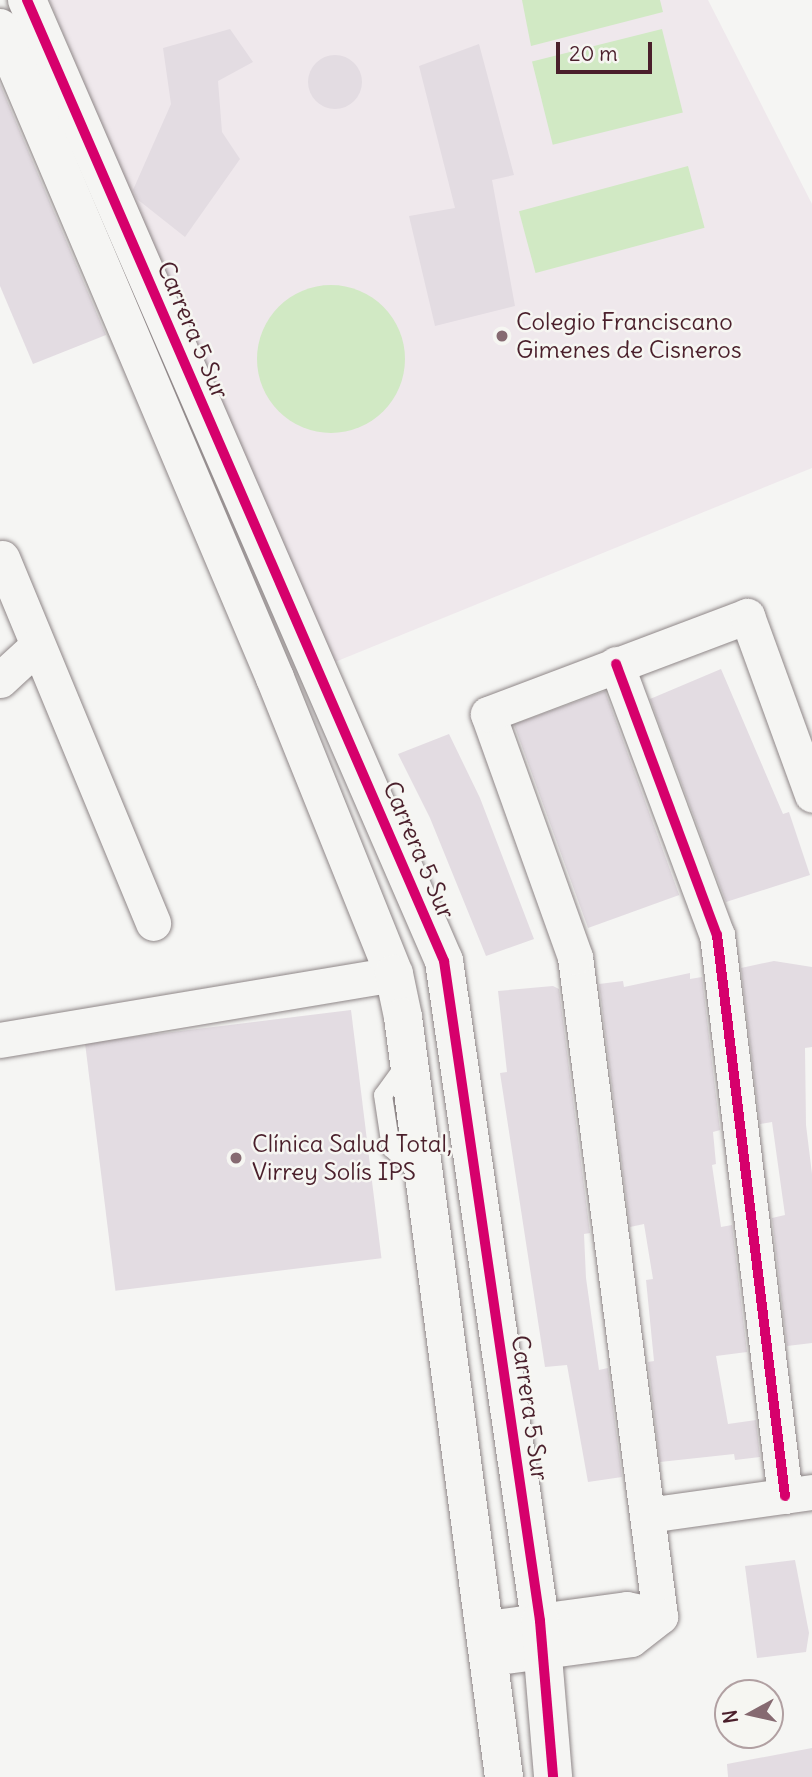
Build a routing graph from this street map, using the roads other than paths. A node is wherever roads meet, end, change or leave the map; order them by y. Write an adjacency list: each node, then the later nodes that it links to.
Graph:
1 (27, 0): 13 (street, Carrera 5 Sur)
2 (0, 28): 9 (street)
3 (2, 558): 4 (street)
4 (37, 646): 6 (street); 8 (street)
5 (617, 664): 7 (street); 11 (street); 12 (street)
6 (0, 680)
7 (812, 795)
8 (153, 923)
9 (394, 974): 10 (street); 14 (street)
10 (0, 1040)
11 (798, 1494): 12 (street)
12 (648, 1515): 13 (street)
13 (542, 1636): 14 (street); 16 (street, Carrera 5 Sur)
14 (489, 1643): 15 (street)
15 (504, 1777)
16 (553, 1777)

